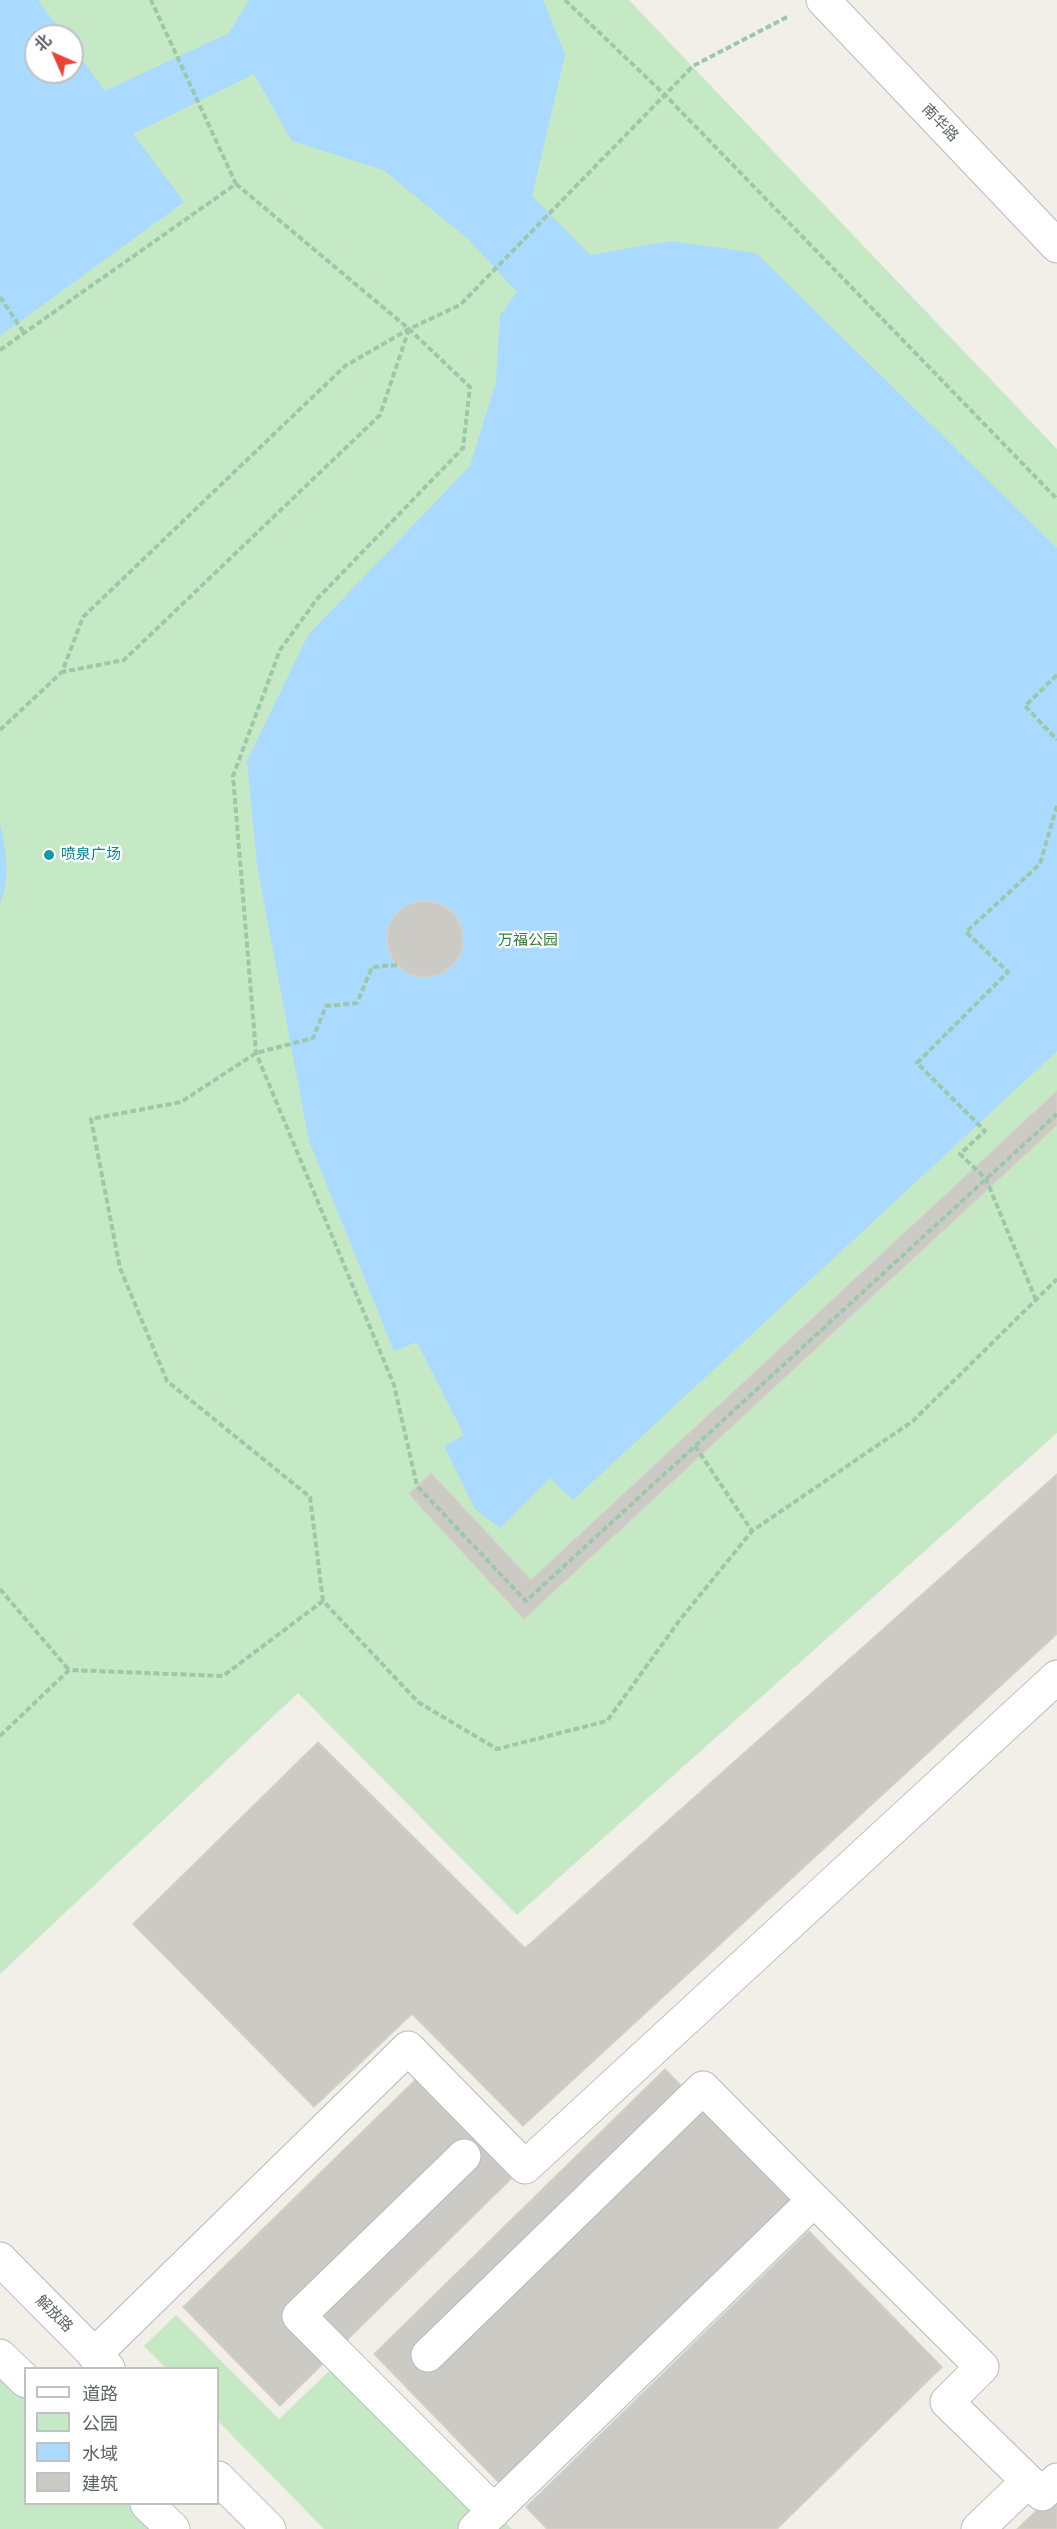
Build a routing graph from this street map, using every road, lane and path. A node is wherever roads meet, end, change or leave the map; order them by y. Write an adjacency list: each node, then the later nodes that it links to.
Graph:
1 (151, 0): 6 (path)
2 (565, 0): 5 (path)
3 (822, 0): 7 (street, 南华路)
4 (791, 15): 5 (path)
5 (665, 95): 9 (path); 12 (path)
6 (236, 184): 9 (path); 10 (path)
7 (1057, 246)
8 (0, 297): 10 (path)
9 (409, 329): 13 (path); 13 (path); 19 (path)
10 (24, 333): 11 (path)
11 (0, 350)
12 (1057, 499)
13 (62, 672): 15 (path)
14 (1057, 675): 16 (path)
15 (0, 730)
16 (1057, 740)
17 (1057, 805): 21 (path)
18 (397, 965): 19 (path)
19 (256, 1053): 24 (path); 27 (path)
20 (1057, 1114): 21 (path)
21 (986, 1179): 23 (path); 24 (path)
22 (1057, 1279): 23 (path)
23 (1036, 1300): 25 (path)
24 (695, 1446): 25 (path)
25 (752, 1531): 27 (path)
26 (0, 1589): 28 (path)
27 (323, 1601): 28 (path)
28 (69, 1670): 30 (path)
29 (1057, 1677): 36 (street)
30 (0, 1736)
31 (464, 2156): 41 (street)
32 (814, 2200): 34 (street); 39 (street); 41 (street)
33 (0, 2259): 36 (street, 解放路)
34 (428, 2355)
35 (0, 2356): 37 (street)
36 (101, 2362)
37 (24, 2379)
38 (219, 2479): 43 (street)
39 (1042, 2481): 44 (street)
40 (148, 2505): 42 (street)
41 (485, 2520)
42 (173, 2529)
43 (269, 2529)
44 (978, 2529)

